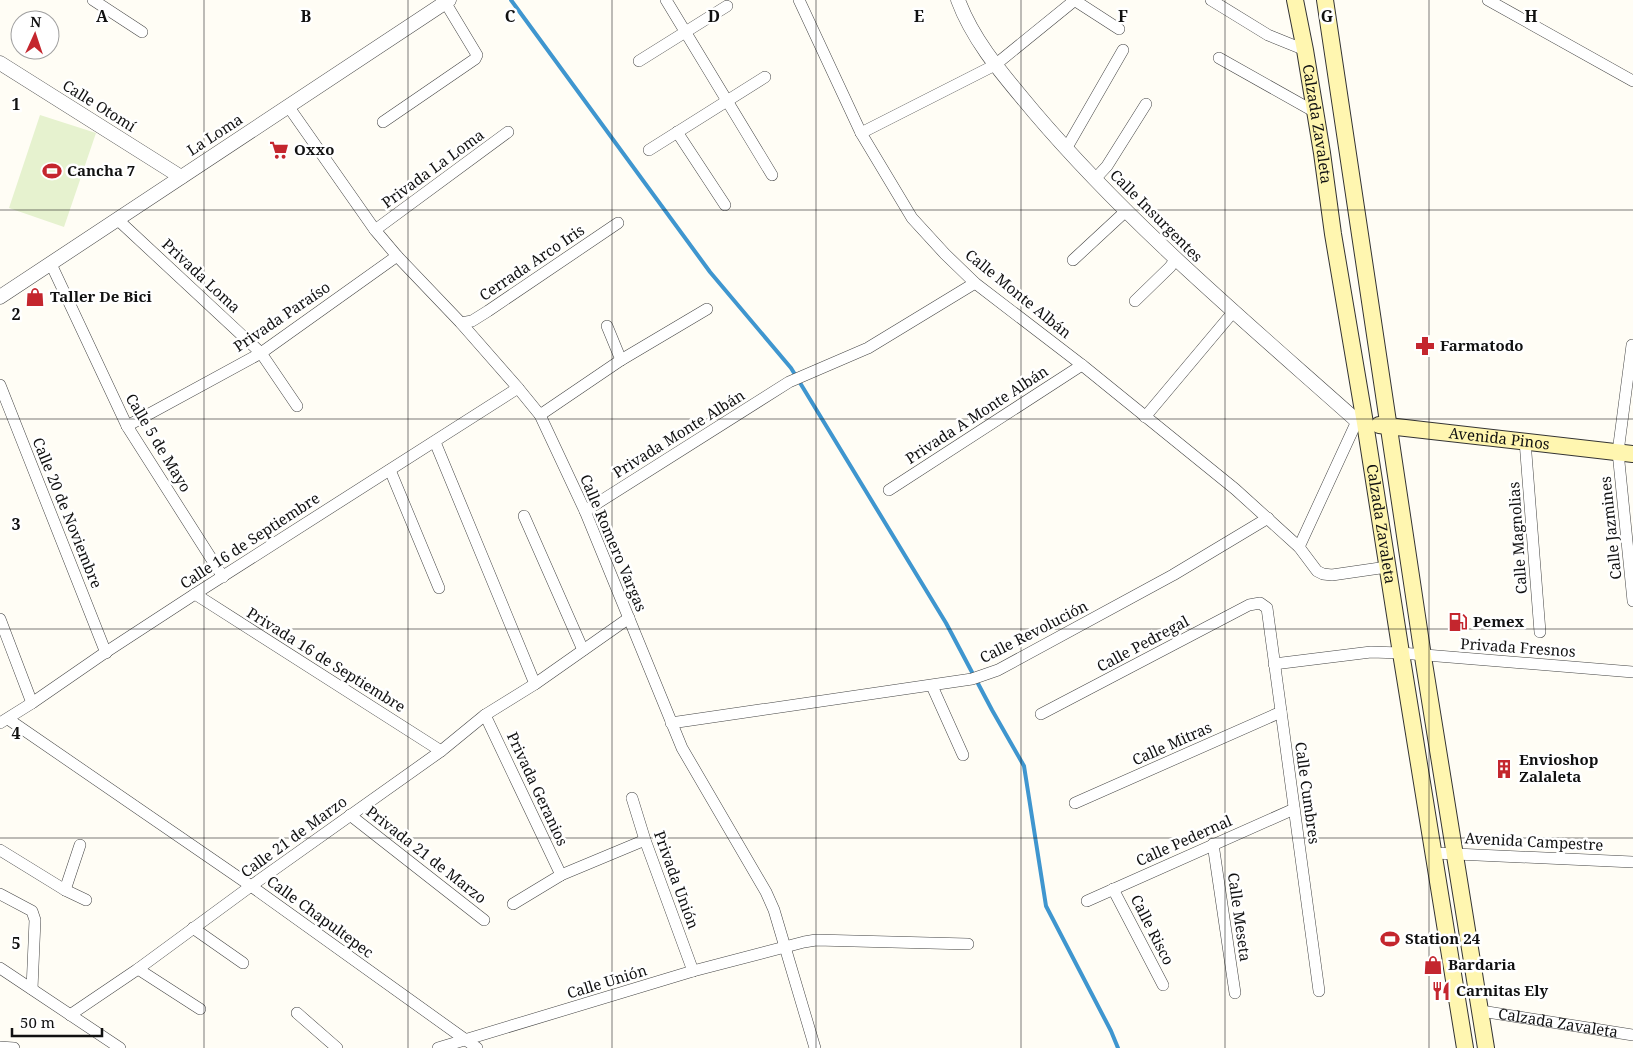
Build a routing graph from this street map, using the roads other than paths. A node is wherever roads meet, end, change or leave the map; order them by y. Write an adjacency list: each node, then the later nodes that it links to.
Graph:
1 (93, 0): 13 (street)
2 (666, 0): 14 (street)
3 (799, 0): 30 (street, Calle Monte Albán)
4 (958, 0): 20 (street, Calle Insurgentes)
5 (1074, 0): 12 (street); 20 (street)
6 (1211, 0): 16 (street)
7 (1295, 0): 16 (main road, Calzada Zavaleta)
8 (1325, 0): 63 (main road, Calzada Zavaleta)
9 (1488, 0): 22 (street)
10 (447, 1): 25 (street, La Loma); 27 (street)
11 (727, 6): 14 (street)
12 (1119, 29)
13 (142, 32)
14 (686, 32): 18 (street); 23 (street)
15 (1123, 50): 31 (street)
16 (1305, 50): 26 (main road, Calzada Zavaleta)
17 (1219, 58): 26 (street)
18 (639, 61)
19 (0, 63): 34 (street, Calle Otomí)
20 (995, 65): 30 (street); 31 (street, Calle Insurgentes)
21 (765, 77): 23 (street)
22 (1633, 81)
23 (727, 101): 29 (street); 33 (street)
24 (1146, 104): 35 (street)
25 (288, 106): 34 (street, La Loma); 40 (street, Calle Romero Vargas)
26 (1315, 112): 61 (main road, Calzada Zavaleta)
27 (383, 122)
28 (508, 132): 40 (street, Privada La Loma)
29 (677, 132): 32 (street); 36 (street)
30 (861, 133): 45 (street, Calle Monte Albán)
31 (1066, 149): 35 (street, Calle Insurgentes)
32 (649, 150)
33 (772, 175)
34 (181, 177): 38 (street, La Loma)
35 (1095, 179): 37 (street, Calle Insurgentes)
36 (725, 205)
37 (1127, 210): 42 (street); 43 (street, Calle Insurgentes)
38 (117, 219): 44 (street, La Loma); 53 (street, Privada Loma)
39 (618, 224): 50 (street, Cerrada Arco Iris)
40 (375, 230): 41 (street, Calle Romero Vargas)
41 (397, 256): 50 (street, Calle Romero Vargas); 53 (street, Privada Paraíso)
42 (1073, 260)
43 (1175, 260): 47 (street); 49 (street, Calle Insurgentes)
44 (51, 264): 46 (street, La Loma); 62 (street, Calle 5 de Mayo)
45 (975, 282): 55 (street, Calle Monte Albán); 69 (street, Privada Monte Albán)
46 (0, 297)
47 (1135, 301)
48 (706, 309): 54 (street)
49 (1234, 311): 60 (street); 61 (street, Calle Insurgentes)
50 (461, 323): 57 (street, Calle Romero Vargas)
51 (607, 326): 54 (street)
52 (1632, 345): 66 (street, Calle Jazmines)
53 (261, 353): 58 (street, Privada Loma); 62 (street, Privada Paraíso)
54 (621, 360): 59 (street)
55 (1082, 365): 60 (street, Calle Monte Albán); 68 (street, Privada A Monte Albán)
56 (0, 385): 83 (street, Calle 20 de Noviembre)
57 (518, 388): 59 (street, Calle Romero Vargas); 65 (street, Calle 16 de Septiembre)
58 (297, 406)
59 (540, 415): 69 (street, Calle Romero Vargas)
60 (1146, 417): 71 (street, Calle Monte Albán)
61 (1361, 422): 63 (main road, Avenida Pinos); 72 (street); 73 (main road, Calzada Zavaleta)
62 (127, 426): 74 (street, Calle 5 de Mayo)
63 (1389, 426): 64 (main road, Avenida Pinos); 85 (main road, Calzada Zavaleta)
64 (1525, 441): 66 (main road, Avenida Pinos); 81 (street, Calle Magnolias)
65 (434, 442): 67 (street, Calle 16 de Septiembre); 88 (street)
66 (1626, 453): 77 (street, Calle Jazmines)
67 (390, 470): 74 (street, Calle 16 de Septiembre); 75 (street)
68 (889, 490)
69 (585, 511): 79 (street, Calle Romero Vargas)
70 (524, 516): 82 (street)
71 (1268, 518): 72 (street, Calle Monte Albán); 89 (street, Calle Revolución)
72 (1299, 547): 73 (street, Calle Monte Albán)
73 (1388, 567): 84 (main road, Calzada Zavaleta)
74 (223, 577): 76 (street, Calle 16 de Septiembre)
75 (439, 588)
76 (195, 594): 83 (street, Calle 16 de Septiembre); 96 (street, Privada 16 de Septiembre)
77 (1633, 601)
78 (1260, 602): 86 (street, Calle Cumbres); 92 (street, Calle Pedregal)
79 (629, 618): 82 (street, Calle 21 de Marzo); 95 (street, Calle Romero Vargas)
80 (0, 619): 90 (street)
81 (1540, 632)
82 (583, 650): 88 (street, Calle 21 de Marzo)
83 (106, 653): 90 (street, Calle 16 de Septiembre)
84 (1401, 653): 85 (street, Privada Fresnos); 86 (street, Privada Fresnos); 106 (main road, Calzada Zavaleta)
85 (1423, 655): 87 (street, Privada Fresnos); 107 (main road, Calzada Zavaleta)
86 (1274, 664): 91 (street, Calle Cumbres)
87 (1633, 672)
88 (535, 684): 93 (street, Calle 21 de Marzo)
89 (932, 686): 95 (street, Calle Revolución); 97 (street)
90 (32, 703): 94 (street, Calle 16 de Septiembre)
91 (1281, 712): 99 (street, Calle Mitras); 100 (street, Calle Cumbres)
92 (1041, 714)
93 (485, 715): 96 (street, Calle 21 de Marzo); 109 (street, Privada Geranios)
94 (4, 721): 110 (street, Calle Chapultepec)
95 (671, 723): 120 (street, Calle Romero Vargas)
96 (441, 751): 101 (street, Calle 21 de Marzo)
97 (963, 755)
98 (632, 798): 102 (street, Privada Unión)
99 (1075, 803)
100 (1294, 809): 103 (street, Calle Pedernal); 127 (street, Calle Cumbres)
101 (350, 815): 110 (street, Calle 21 de Marzo); 117 (street, Privada 21 de Marzo)
102 (645, 840): 109 (street); 124 (street, Privada Unión)
103 (1213, 844): 111 (street, Calle Pedernal); 128 (street, Calle Meseta)
104 (80, 845): 112 (street)
105 (0, 850): 112 (street)
106 (1434, 853): 107 (street, Avenida Campestre); 142 (main road, Calzada Zavaleta)
107 (1456, 853): 108 (street, Avenida Campestre); 130 (main road, Calzada Zavaleta)
108 (1633, 862)
109 (561, 875): 116 (street)
110 (251, 886): 118 (street, Calle 21 de Marzo); 134 (street, Calle Chapultepec)
111 (1113, 889): 115 (street, Calle Pedernal); 125 (street, Calle Risco)
112 (65, 890): 114 (street)
113 (0, 894): 126 (street)
114 (86, 900)
115 (1086, 901)
116 (513, 904)
117 (484, 920)
118 (193, 928): 121 (street); 123 (street, Calle 21 de Marzo)
119 (968, 944): 120 (street, Calle Unión)
120 (785, 947): 124 (street, Calle Unión); 141 (street, Calle Romero Vargas)
121 (243, 963)
122 (0, 968): 126 (street)
123 (138, 969): 129 (street); 132 (street, Calle 21 de Marzo)
124 (693, 972): 134 (street, Calle Unión)
125 (1163, 985)
126 (32, 989): 132 (street)
127 (1318, 991)
128 (1234, 993)
129 (200, 1008)
130 (1481, 1011): 133 (street, Calzada Zavaleta); 143 (main road, Calzada Zavaleta)
131 (297, 1013): 138 (street)
132 (70, 1015): 137 (street)
133 (1633, 1035)
134 (465, 1040): 139 (street, Calle Unión); 140 (street, Calle Chapultepec)
135 (0, 1046): 136 (street)
136 (14, 1048)
137 (120, 1048)
138 (337, 1048)
139 (438, 1048)
140 (477, 1048)
141 (815, 1048)
142 (1465, 1048)
143 (1486, 1048)

